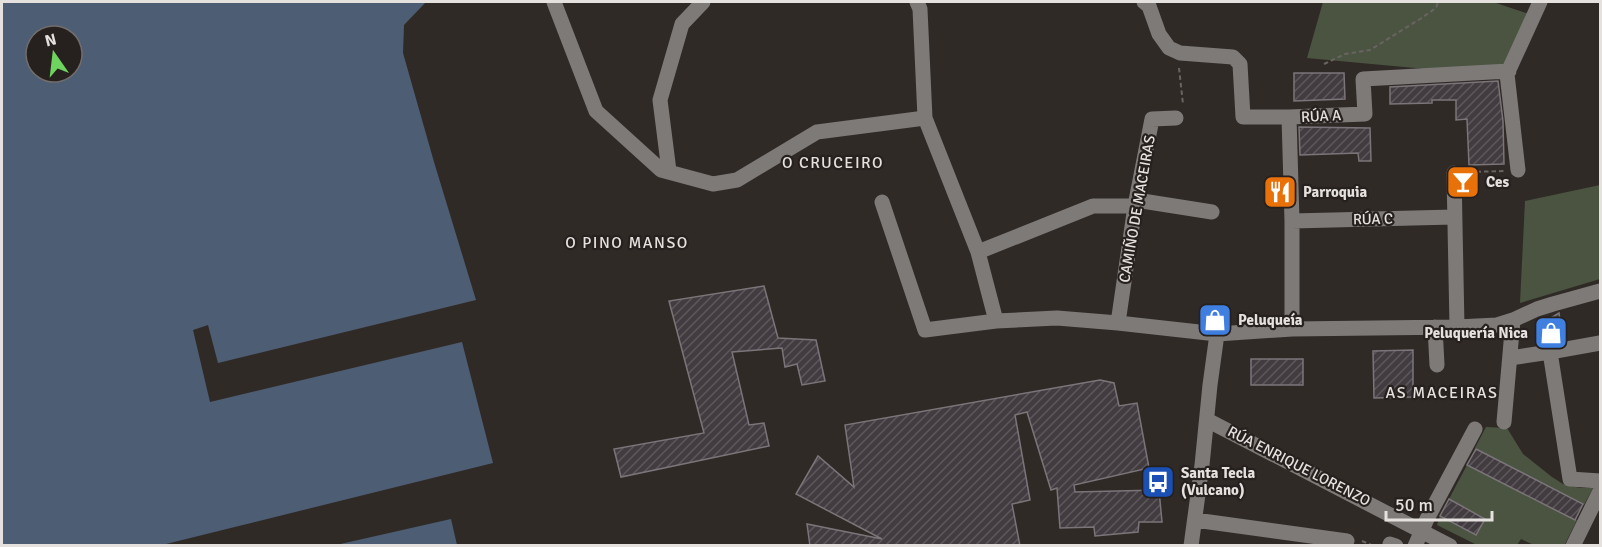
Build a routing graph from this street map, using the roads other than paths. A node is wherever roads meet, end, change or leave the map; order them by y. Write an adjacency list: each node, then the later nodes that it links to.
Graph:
1 (554, 2): 10 (street)
2 (703, 2): 10 (street)
3 (917, 2): 8 (street)
4 (1144, 2): 7 (street, RÚA A)
5 (1540, 2): 6 (street)
6 (1509, 71): 7 (street, RÚA A); 11 (street)
7 (1289, 117): 17 (street)
8 (926, 118): 10 (street); 18 (street)
9 (1176, 118): 14 (street, CAMIÑO DE MACEIRAS)
10 (669, 171)
11 (1518, 171)
12 (1454, 173): 16 (street)
13 (882, 202): 20 (street)
14 (1136, 203): 15 (street); 18 (street); 22 (street, CAMIÑO DE MACEIRAS)
15 (1212, 212)
16 (1454, 217): 17 (street, RÚA C); 24 (street)
17 (1292, 221): 25 (street)
18 (978, 252): 20 (street)
19 (1600, 291): 21 (street)
20 (996, 321): 22 (street)
21 (1513, 321): 24 (street); 29 (street)
22 (1118, 323): 26 (street)
23 (1435, 327): 24 (street); 25 (street); 30 (street)
24 (1457, 327)
25 (1292, 329): 26 (street)
26 (1217, 334): 31 (street)
27 (1600, 343): 28 (street)
28 (1550, 352): 29 (street); 34 (street)
29 (1510, 358): 32 (street)
30 (1437, 365)
31 (1207, 420): 36 (street); 37 (street, RÚA ENRIQUE LORENZO)
32 (1504, 422)
33 (1475, 429): 37 (street)
34 (1600, 481)
35 (1600, 491): 43 (street)
36 (1195, 520): 39 (street); 40 (street)
37 (1422, 530): 41 (street); 42 (street, RÚA ENRIQUE LORENZO)
38 (1347, 541): 39 (street)
39 (1324, 542)
40 (1191, 546)
41 (1415, 546)
42 (1450, 546)
43 (1573, 546)

